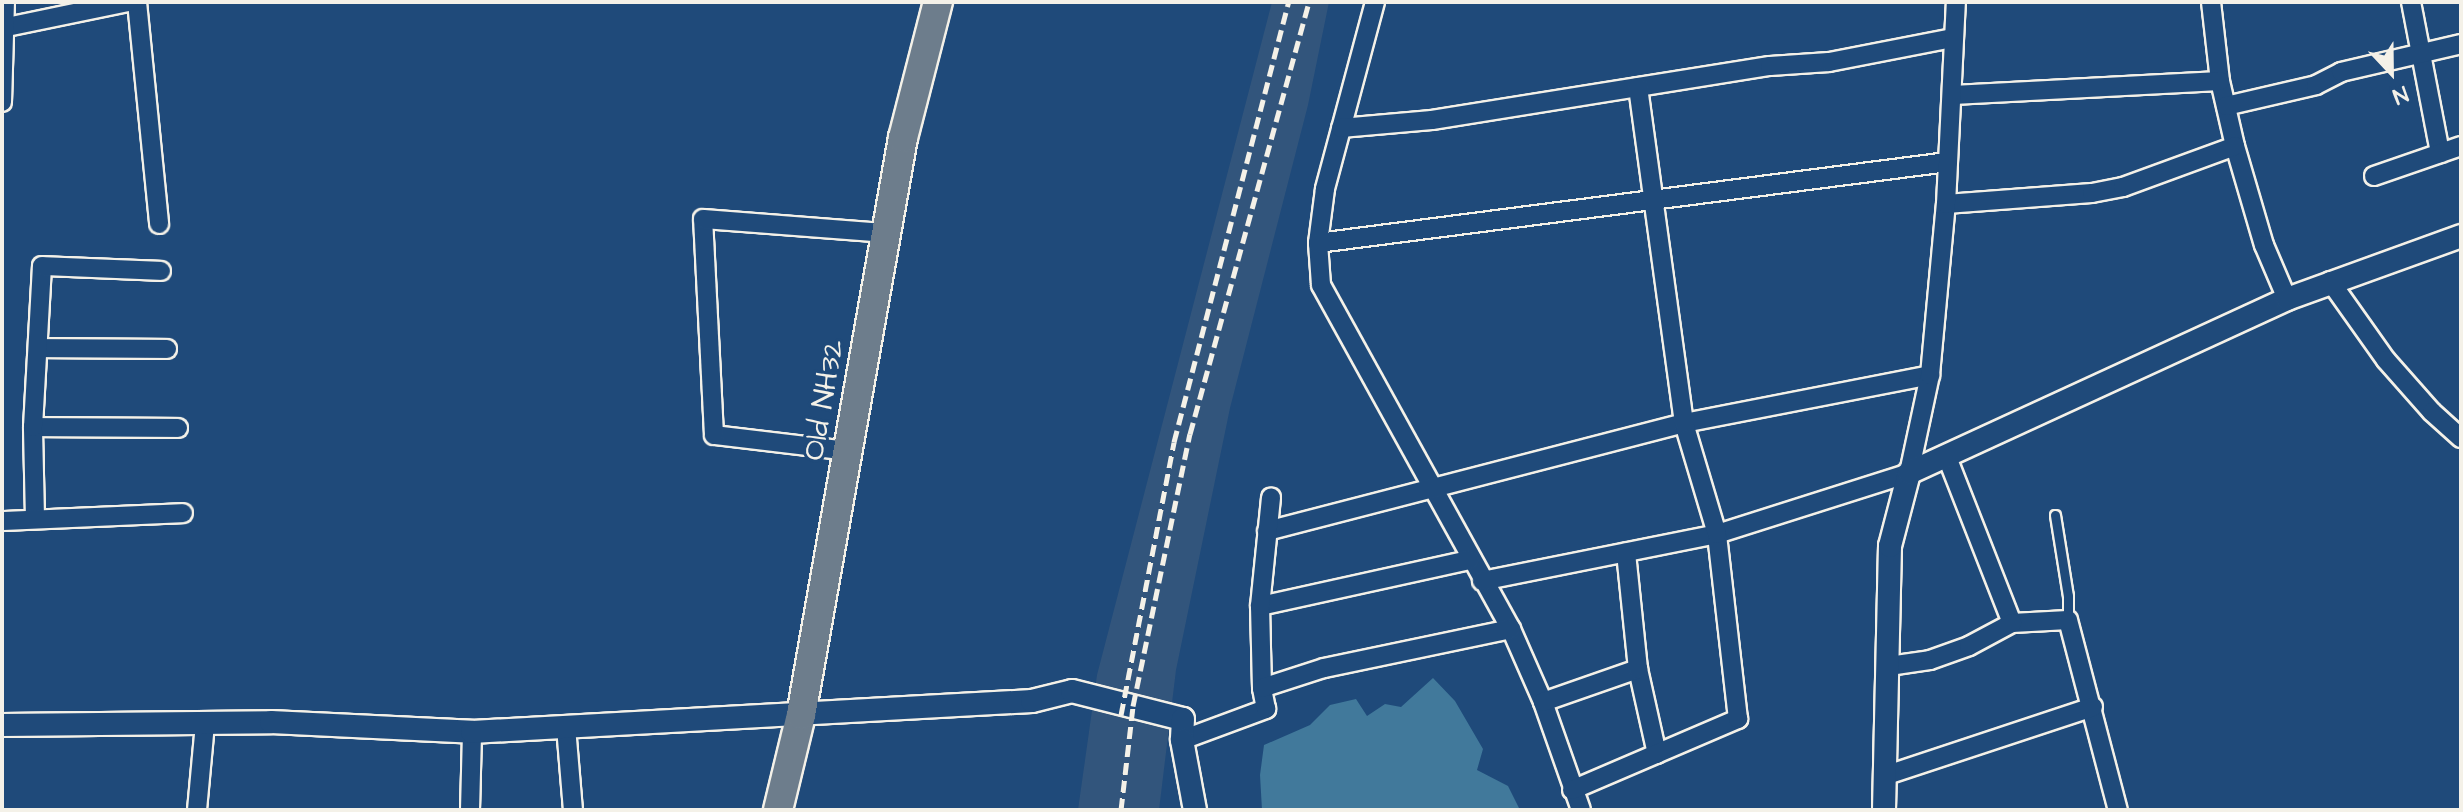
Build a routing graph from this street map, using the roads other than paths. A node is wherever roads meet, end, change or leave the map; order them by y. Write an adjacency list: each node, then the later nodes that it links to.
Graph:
1 (5, 2): 9 (street)
2 (128, 2): 9 (street)
3 (137, 2): 26 (street)
4 (938, 2): 27 (main road, Old NH32)
5 (1375, 2): 18 (street)
6 (1956, 2): 10 (street)
7 (2211, 2): 13 (street)
8 (2411, 2): 12 (street)
9 (3, 28): 16 (street)
10 (1953, 38): 14 (street); 15 (street)
11 (2461, 44): 12 (street)
12 (2420, 53): 17 (street); 21 (street)
13 (2220, 81): 15 (street); 17 (street)
14 (1638, 87): 18 (street); 24 (street)
15 (1953, 95): 22 (street)
16 (2, 102)
17 (2226, 106): 19 (street)
18 (1341, 128): 29 (street)
19 (2235, 146): 25 (street); 32 (street)
20 (2461, 146): 21 (street)
21 (2440, 153): 23 (street)
22 (1948, 162): 24 (street); 25 (street)
23 (2374, 176)
24 (1654, 200): 29 (street); 36 (street)
25 (1946, 204): 35 (street)
26 (159, 224)
27 (887, 233): 40 (main road, Old NH32); 40 (street)
28 (2461, 236): 31 (street)
29 (1318, 243): 43 (street)
30 (161, 271): 33 (street)
31 (2330, 281): 32 (street); 39 (street)
32 (2287, 299): 41 (street)
33 (38, 348): 34 (street); 37 (street)
34 (167, 349)
35 (1930, 375): 36 (street); 42 (street)
36 (1684, 423): 43 (street); 50 (street)
37 (33, 427): 38 (street); 47 (street)
38 (178, 428)
39 (2461, 438)
40 (849, 451): 63 (main road, Old NH32)
41 (1947, 457): 42 (street); 56 (street)
42 (1909, 473): 50 (street); 58 (street)
43 (1433, 490): 49 (street); 52 (street)
44 (1271, 498): 49 (street)
45 (183, 513): 47 (street)
46 (2055, 515): 55 (lane)
47 (35, 518): 48 (street)
48 (2, 521)
49 (1267, 531): 54 (street)
50 (1717, 534): 51 (street); 69 (street)
51 (1626, 553): 53 (street); 59 (street)
52 (1470, 560): 53 (street); 54 (street)
53 (1482, 581): 57 (street)
54 (1260, 606): 60 (street)
55 (2068, 620): 56 (street); 62 (street)
56 (2012, 623): 58 (street)
57 (1511, 629): 60 (street); 61 (street)
58 (1889, 666): 70 (street)
59 (1638, 669): 61 (street); 69 (street)
60 (1262, 688): 68 (street)
61 (1543, 702): 71 (street)
62 (2093, 707): 70 (street); 79 (street)
63 (801, 715): 66 (street); 68 (street); 75 (main road, Old NH32)
64 (205, 723): 65 (street); 67 (street); 72 (street)
65 (2, 725)
66 (566, 727): 67 (street); 74 (street)
67 (472, 732): 73 (street)
68 (1182, 740): 76 (street)
69 (1657, 754): 71 (street)
70 (1887, 775): 78 (street)
71 (1572, 790): 77 (street)
72 (197, 810)
73 (470, 810)
74 (573, 810)
75 (778, 810)
76 (1195, 810)
77 (1581, 810)
78 (1884, 810)
79 (2118, 810)

